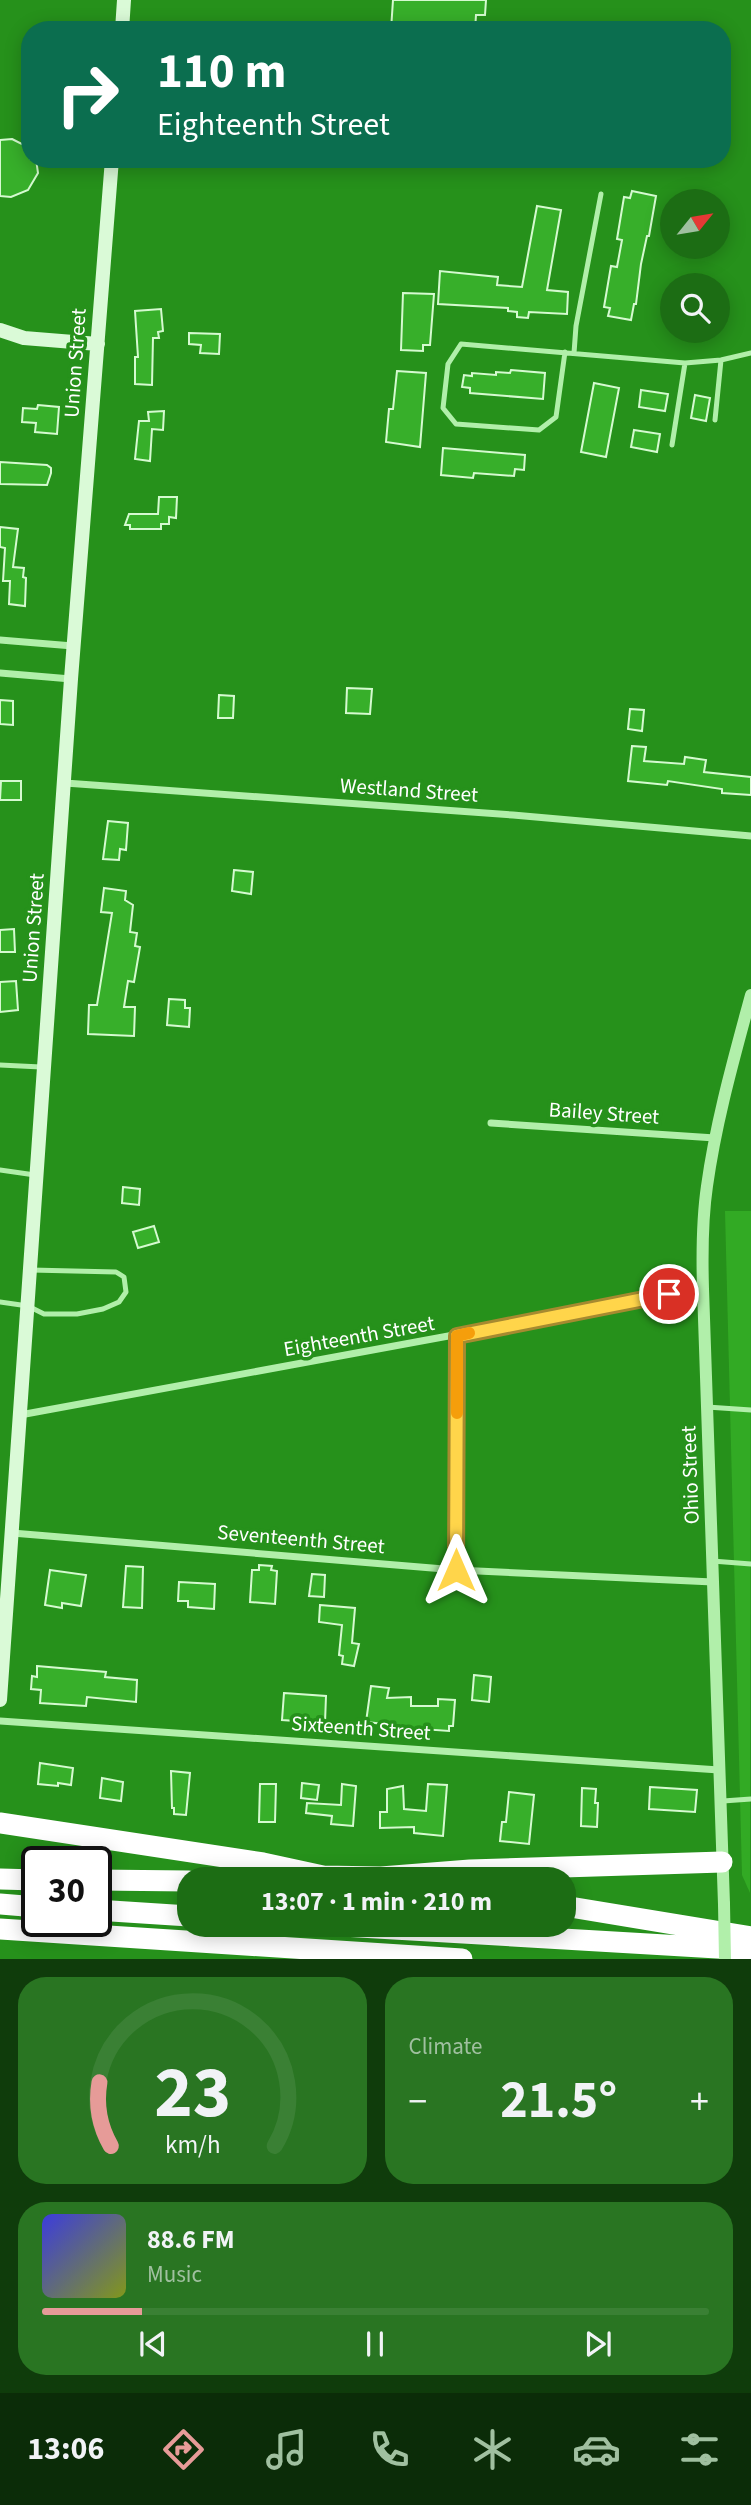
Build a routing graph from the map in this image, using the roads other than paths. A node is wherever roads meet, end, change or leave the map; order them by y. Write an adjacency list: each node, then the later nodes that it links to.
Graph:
1 (124, 0): 2 (main road)
2 (122, 21)
3 (111, 168): 6 (main road, Union Street)
4 (601, 194): 8 (lane)
5 (0, 330): 6 (main road)
6 (98, 344): 15 (main road, Union Street)
7 (565, 352): 7 (lane); 8 (lane)
8 (574, 353): 11 (lane)
9 (751, 353): 10 (lane)
10 (721, 360): 11 (lane); 12 (lane)
11 (685, 363): 13 (lane)
12 (715, 421)
13 (673, 445)
14 (0, 640): 15 (street)
15 (74, 646): 17 (main road, Union Street)
16 (0, 673): 17 (street)
17 (71, 679): 18 (main road, Union Street)
18 (65, 783): 19 (street, Westland Street); 22 (main road, Union Street)
19 (751, 836)
20 (751, 995): 24 (street, Ohio Street)
21 (0, 1065): 22 (lane)
22 (45, 1067): 26 (main road, Union Street)
23 (491, 1124): 24 (street, Bailey Street)
24 (715, 1138): 28 (street, Ohio Street)
25 (0, 1170): 26 (lane)
26 (37, 1175): 27 (main road, Union Street)
27 (30, 1270): 30 (main road, Union Street); 30 (lane)
28 (703, 1289): 31 (street, Eighteenth Street); 32 (street, Ohio Street)
29 (0, 1302): 30 (lane)
30 (28, 1307): 34 (main road, Union Street)
31 (457, 1336): 34 (street, Eighteenth Street); 38 (street)
32 (707, 1407): 33 (lane); 36 (street, Ohio Street)
33 (751, 1410)
34 (20, 1415): 35 (main road, Union Street)
35 (12, 1532): 38 (street, Seventeenth Street); 40 (main road, Union Street)
36 (712, 1561): 37 (lane); 39 (street, Ohio Street)
37 (751, 1564)
38 (456, 1570): 39 (street, Seventeenth Street)
39 (713, 1582): 43 (street, Ohio Street)
40 (1, 1684): 41 (main road, Union Street)
41 (0, 1700)
42 (0, 1721): 43 (street, Sixteenth Street)
43 (719, 1770): 45 (street, Ohio Street)
44 (751, 1798): 45 (lane)
45 (720, 1801): 47 (street, Ohio Street)
46 (0, 1823): 48 (highway)
47 (722, 1862): 49 (highway); 64 (street, Ohio Street, bridge)
48 (281, 1867)
49 (564, 1867)
50 (0, 1879): 51 (highway)
51 (21, 1880)
52 (112, 1880): 53 (highway)
53 (177, 1881)
54 (0, 1904): 55 (highway)
55 (21, 1906)
56 (576, 1908): 61 (highway)
57 (112, 1911): 58 (highway)
58 (177, 1915)
59 (0, 1929): 63 (highway)
60 (529, 1937): 62 (highway)
61 (751, 1937)
62 (751, 1950)
63 (463, 1959)
64 (725, 1959)

